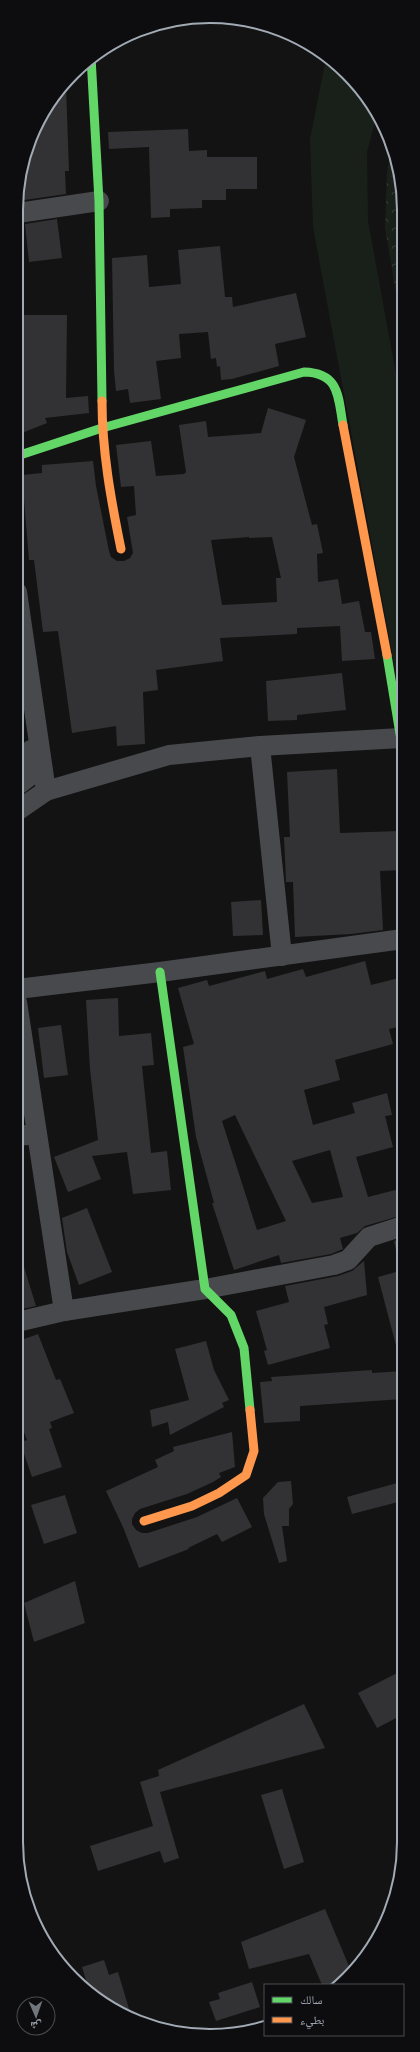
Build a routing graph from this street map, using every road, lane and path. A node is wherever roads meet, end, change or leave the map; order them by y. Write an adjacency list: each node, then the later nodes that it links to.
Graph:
1 (91, 66): 2 (street)
2 (99, 201): 3 (street); 4 (street)
3 (23, 212)
4 (102, 428): 5 (street); 6 (street); 9 (street)
5 (23, 454)
6 (121, 549)
7 (23, 633): 13 (street)
8 (23, 707): 12 (street)
9 (397, 714)
10 (397, 745): 11 (street)
11 (260, 746): 13 (street); 16 (street)
12 (23, 781)
13 (46, 790): 14 (street)
14 (23, 807)
15 (397, 940): 16 (street)
16 (282, 956): 17 (street)
17 (160, 972): 18 (street); 23 (street)
18 (23, 988)
19 (23, 1042): 20 (street)
20 (37, 1134): 21 (street); 24 (street)
21 (23, 1135)
22 (397, 1228): 23 (street)
23 (204, 1289): 24 (street); 26 (street)
24 (64, 1311): 25 (street)
25 (23, 1320)
26 (144, 1522)

